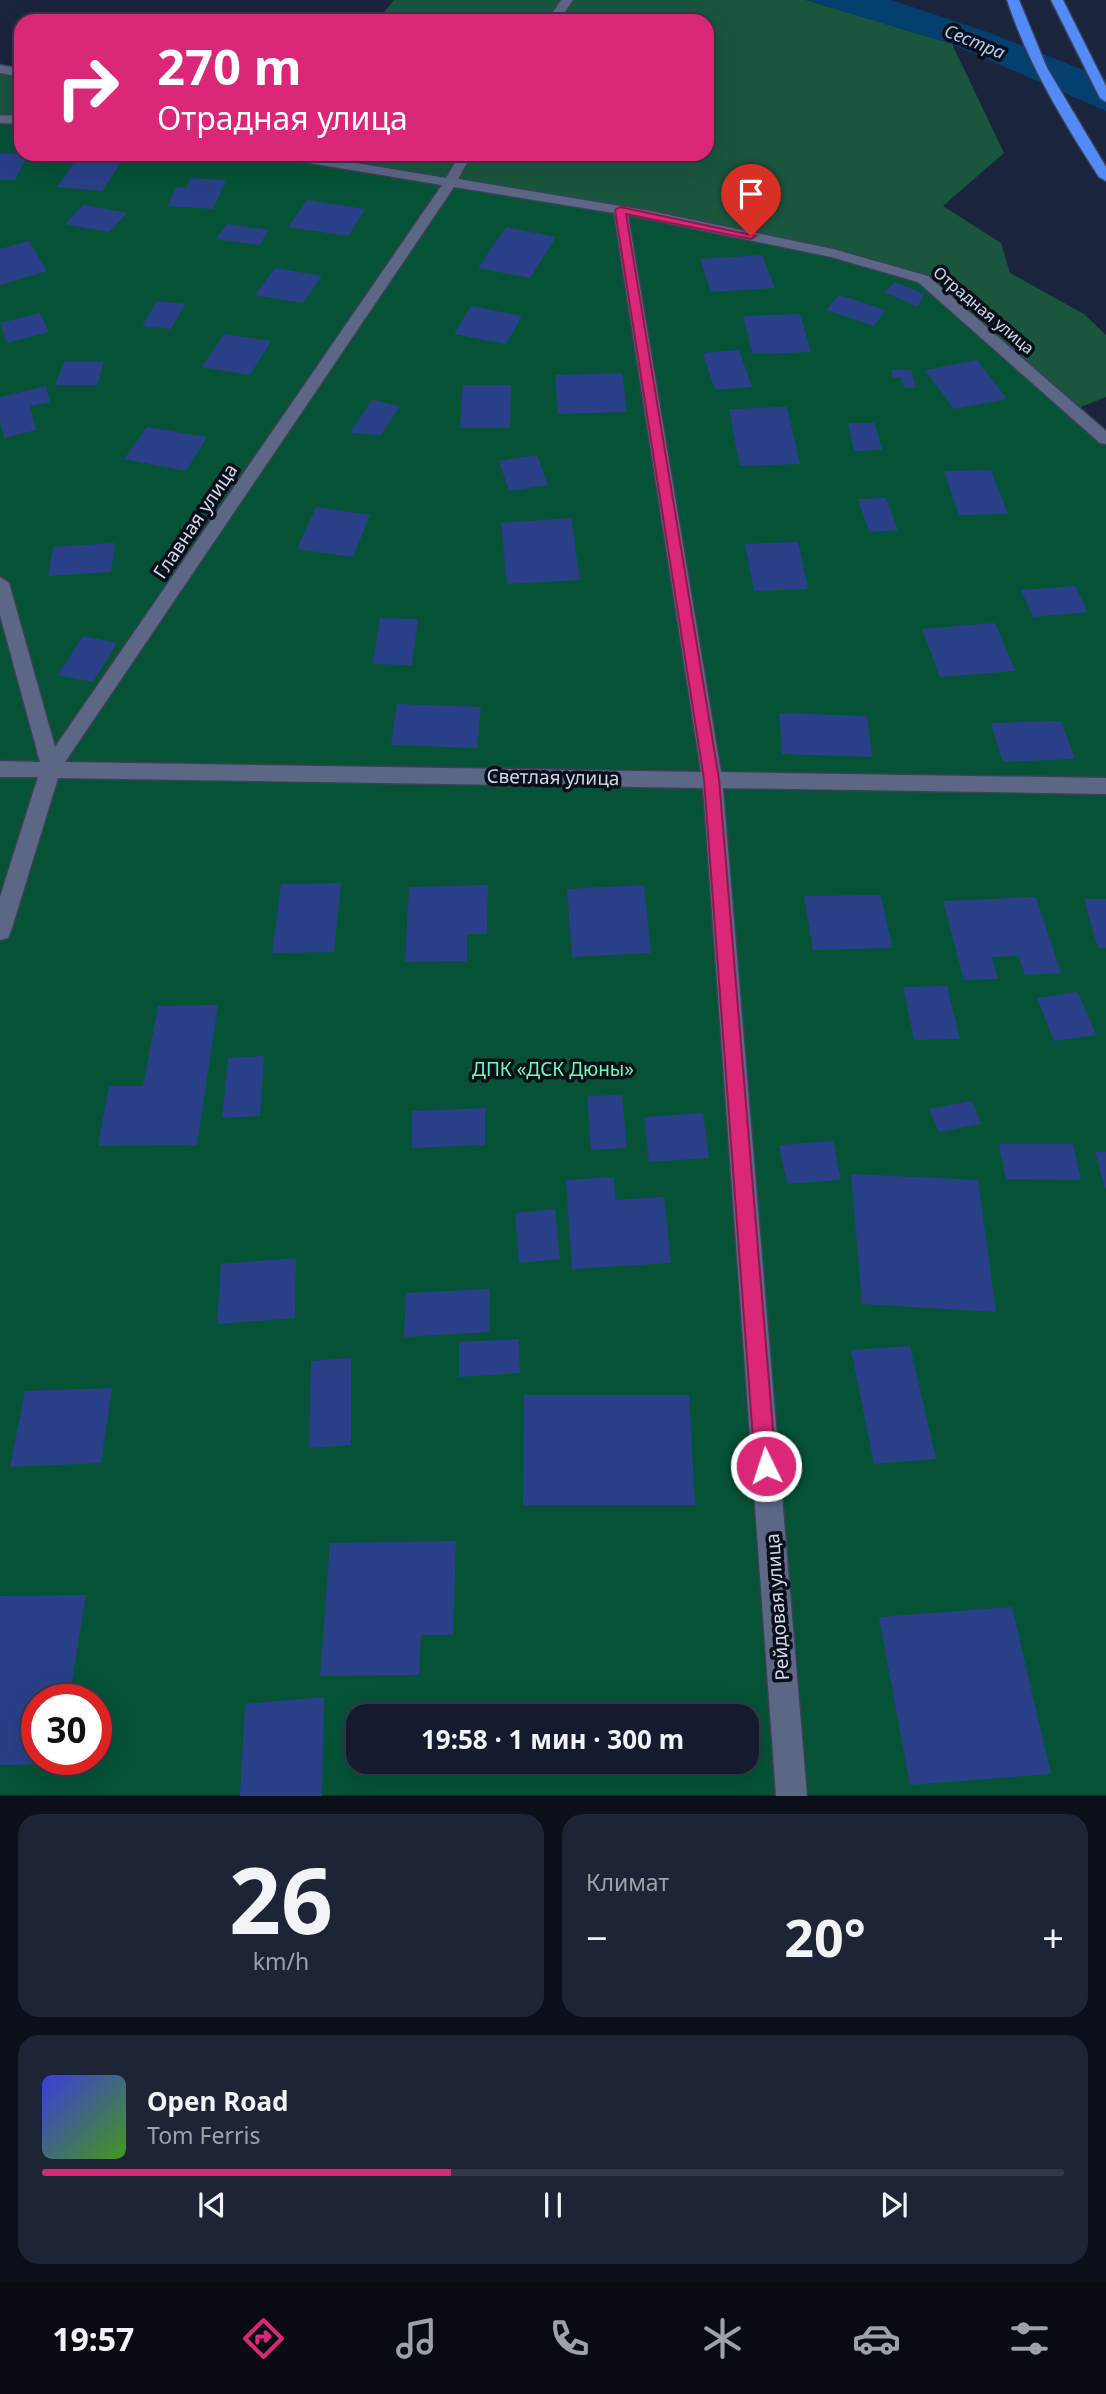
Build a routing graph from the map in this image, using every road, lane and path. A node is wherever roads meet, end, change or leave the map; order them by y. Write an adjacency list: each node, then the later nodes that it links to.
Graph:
1 (1013, 0): 6 (highway)
2 (1057, 0): 3 (highway)
3 (1106, 98)
4 (324, 161): 7 (street, Отрадная улица)
5 (462, 161): 7 (street, Главная улица)
6 (1106, 177)
7 (451, 181): 8 (street, Отрадная улица); 11 (street, Главная улица)
8 (620, 210): 9 (street, Отрадная улица); 13 (street, Рейдовая улица)
9 (1106, 439)
10 (0, 583): 11 (street)
11 (51, 768): 12 (street, Светлая улица); 13 (street, Светлая улица); 15 (street, Главная улица)
12 (0, 769)
13 (712, 779): 14 (street, Светлая улица); 16 (street, Рейдовая улица)
14 (1106, 786)
15 (0, 931)
16 (792, 1796)

